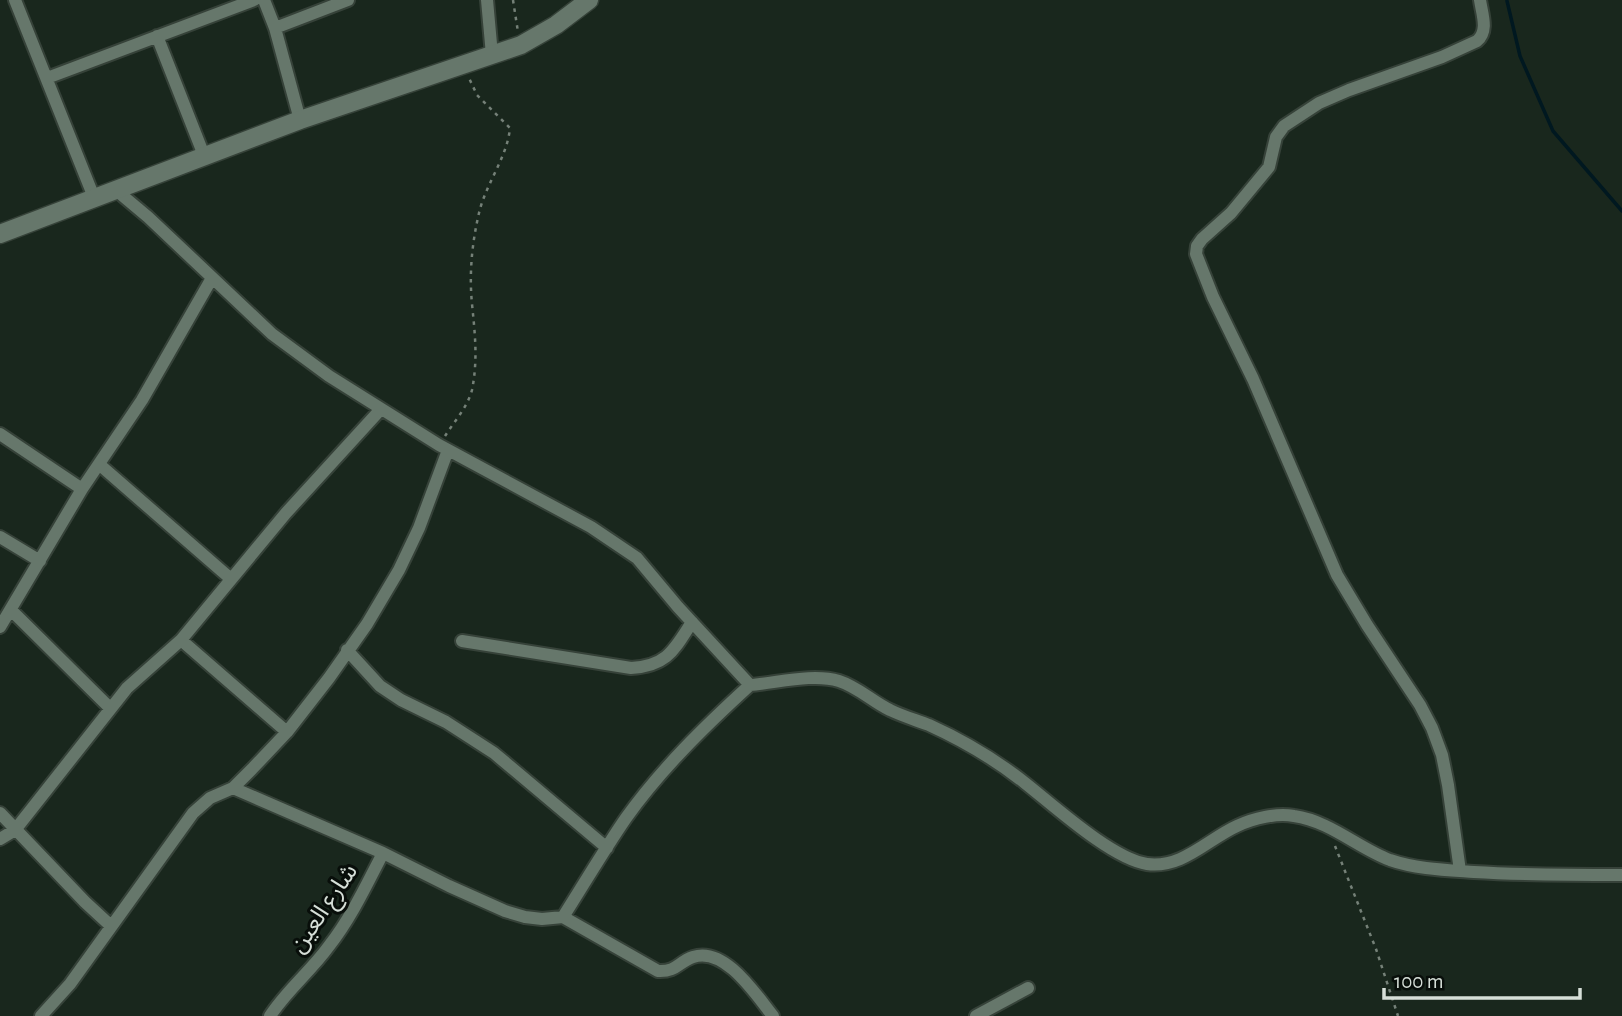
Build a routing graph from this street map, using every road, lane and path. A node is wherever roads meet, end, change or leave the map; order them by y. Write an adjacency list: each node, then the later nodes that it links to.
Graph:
1 (15, 0): 14 (street)
2 (254, 0): 10 (street)
3 (264, 0): 9 (street)
4 (348, 0): 9 (street)
5 (487, 0): 12 (street)
6 (513, 0): 11 (path)
7 (589, 0): 11 (street)
8 (1480, 0): 45 (street)
9 (275, 28): 15 (street)
10 (157, 36): 14 (street); 16 (street)
11 (522, 45): 12 (street)
12 (492, 55): 13 (street)
13 (463, 64): 15 (street); 23 (path)
14 (47, 78): 18 (street)
15 (300, 120): 16 (street)
16 (205, 158): 17 (street)
17 (117, 191): 18 (street); 20 (street)
18 (95, 200): 19 (street)
19 (0, 234)
20 (212, 278): 21 (street); 24 (street)
21 (381, 409): 23 (street); 28 (street)
22 (0, 434): 25 (street)
23 (444, 447): 30 (street); 34 (street)
24 (100, 465): 25 (street); 28 (street)
25 (82, 489): 27 (street)
26 (0, 537): 27 (street)
27 (40, 561): 29 (street)
28 (230, 579): 32 (street)
29 (11, 611): 31 (street); 36 (street)
30 (692, 622): 33 (street); 35 (street)
31 (0, 627)
32 (181, 640): 36 (street); 37 (street)
33 (462, 640)
34 (347, 650): 37 (street); 43 (street)
35 (750, 685): 40 (street); 43 (street)
36 (110, 708): 41 (street)
37 (287, 732): 38 (street)
38 (233, 788): 44 (street); 48 (street)
39 (0, 813): 41 (street)
40 (1327, 827): 45 (street); 54 (path)
41 (15, 830): 42 (street); 48 (street)
42 (0, 839)
43 (607, 848): 47 (street)
44 (383, 853): 47 (street); 51 (street, شارع العين)
45 (1460, 871): 46 (street)
46 (1622, 875)
47 (563, 917): 52 (street)
48 (111, 926): 50 (street)
49 (1028, 988): 53 (street)
50 (41, 1016)
51 (270, 1016)
52 (773, 1016)
53 (976, 1016)
54 (1398, 1016)

